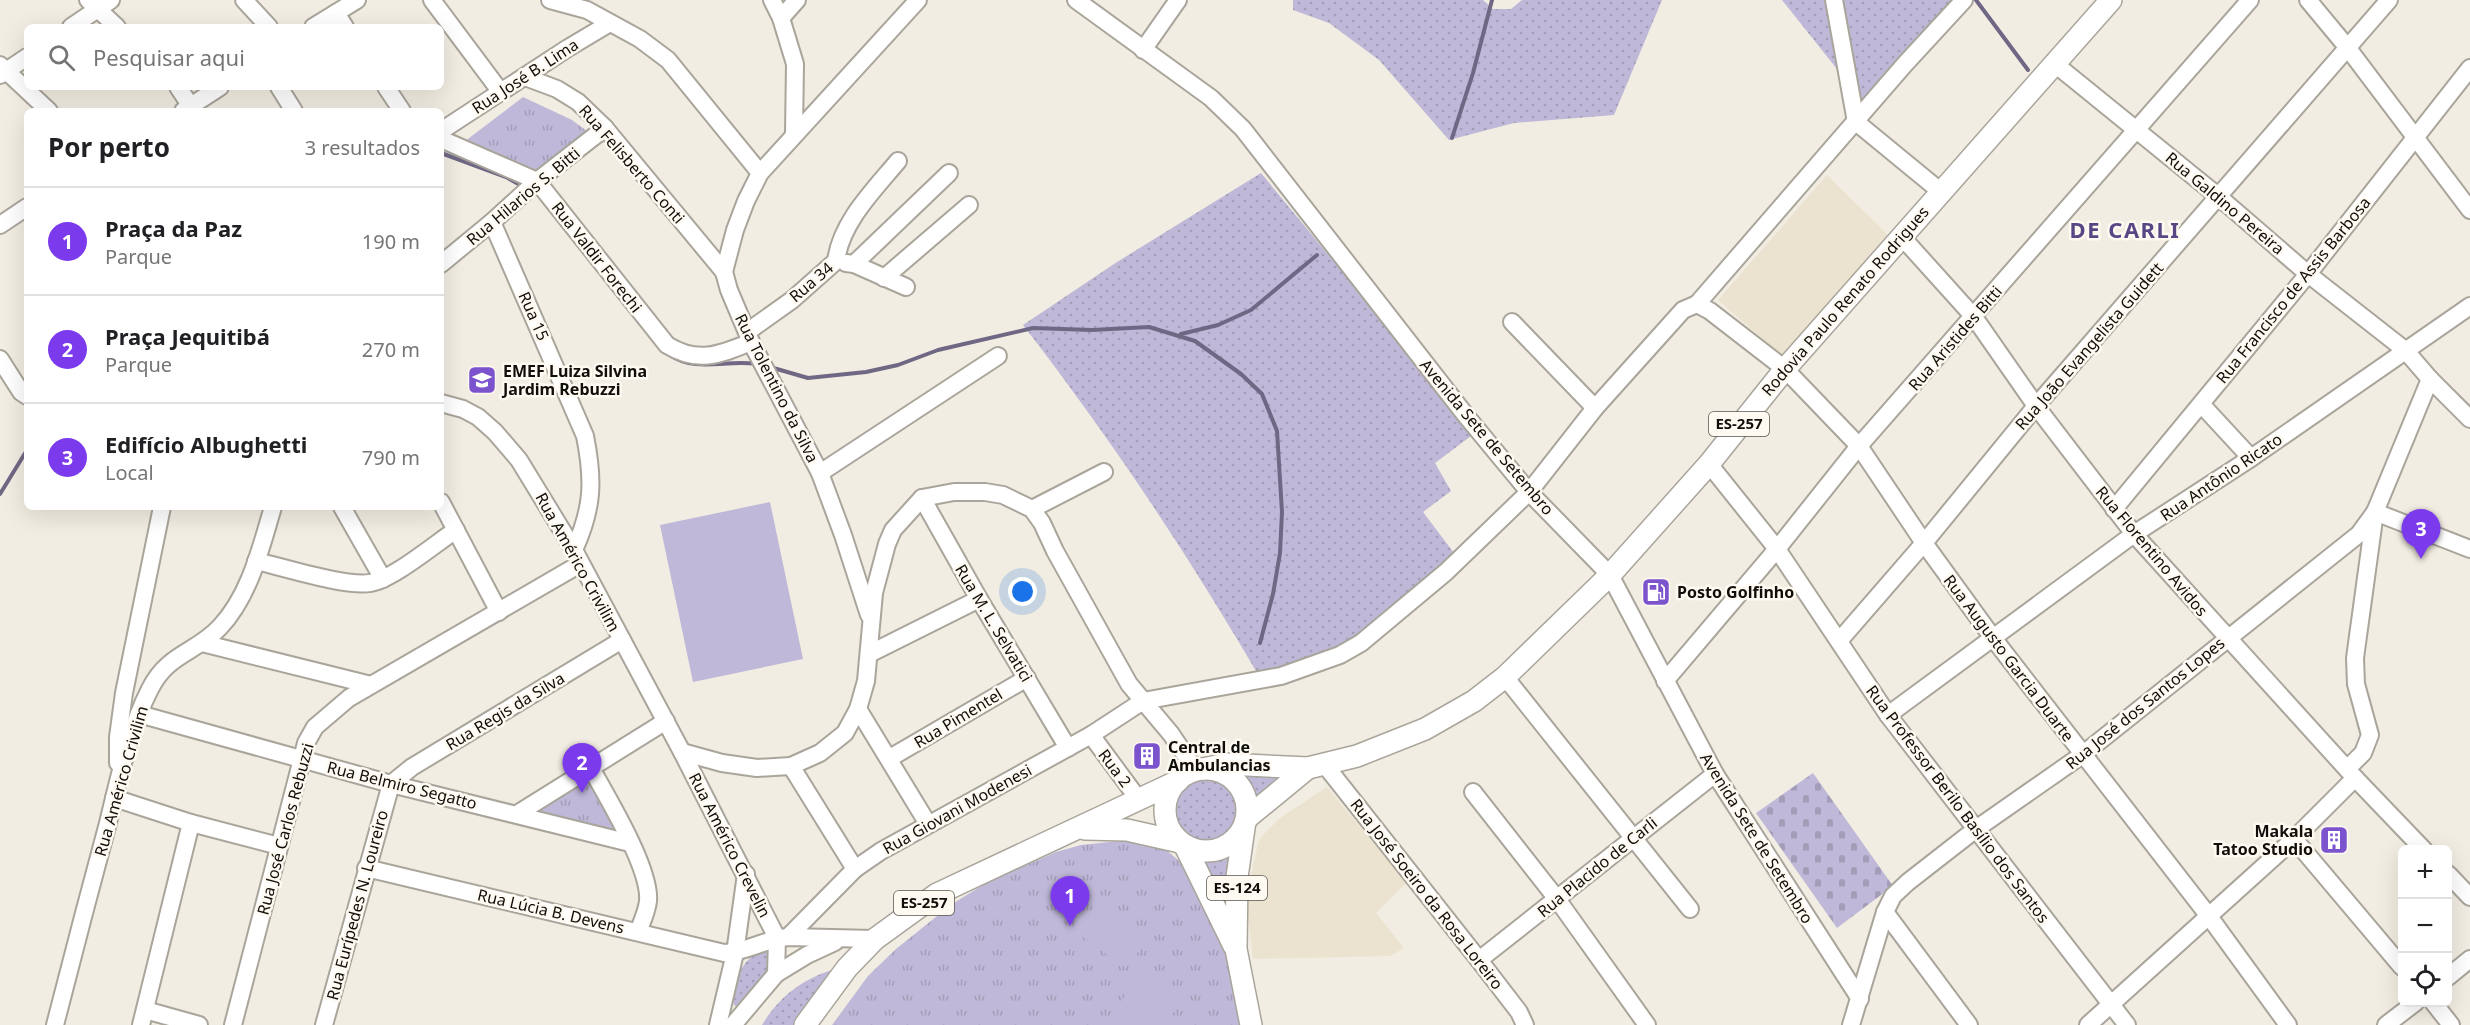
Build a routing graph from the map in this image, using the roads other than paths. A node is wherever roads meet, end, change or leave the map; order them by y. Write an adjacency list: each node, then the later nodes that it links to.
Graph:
1 (244, 0): 22 (street)
2 (357, 0): 18 (street)
3 (432, 0): 37 (street)
4 (550, 0): 19 (street)
5 (772, 0): 17 (street)
6 (797, 0): 17 (street)
7 (918, 0): 47 (street)
8 (1076, 0): 25 (street, Avenida Sete de Setembro)
9 (1178, 0): 25 (street)
10 (1834, 0): 43 (street)
11 (1964, 0): 43 (street)
12 (2111, 0): 27 (main road, Rodovia Paulo Renato Rodrigues / ES-257)
13 (2250, 0): 46 (street, Rua Aristides Bitti)
14 (2308, 0): 24 (street)
15 (2389, 0): 24 (street, Rua João Evangelista Guidett)
16 (99, 3): 20 (street); 21 (street)
17 (781, 18): 47 (street)
18 (341, 20): 23 (street)
19 (610, 23): 30 (street, Rua José B. Lima); 51 (street)
20 (74, 24)
21 (115, 24)
22 (266, 24)
23 (325, 24)
24 (2347, 47): 48 (street); 55 (street, Rua João Evangelista Guidett)
25 (1143, 50): 90 (street, Avenida Sete de Setembro)
26 (24, 59): 29 (street)
27 (2055, 64): 46 (street, Rua Galdino Pereira); 54 (main road, Rodovia Paulo Renato Rodrigues / ES-257)
28 (2470, 68): 48 (street, Rua Francisco de Assis Barbosa)
29 (2, 70): 31 (street)
30 (525, 77): 37 (street, Rua José B. Lima); 44 (street, Rua Felisberto Conti)
31 (24, 90)
32 (24, 90): 38 (street)
33 (180, 90): 39 (street)
34 (216, 90): 40 (street)
35 (281, 90): 41 (street)
36 (388, 90): 42 (street)
37 (500, 92): 45 (street, Rua José B. Lima)
38 (45, 108)
39 (188, 108)
40 (190, 108)
41 (292, 108)
42 (400, 108)
43 (1856, 122): 54 (street); 70 (street)
44 (605, 128): 53 (street, Rua Hilarios S. Bitti); 65 (street, Rua Felisberto Conti)
45 (444, 129)
46 (2138, 129): 55 (street, Rua Galdino Pereira); 71 (street, Rua Aristides Bitti)
47 (794, 133): 51 (street)
48 (2416, 138): 58 (street); 66 (street, Rua Francisco de Assis Barbosa)
49 (444, 140): 53 (street, Rua Valdir Forechi)
50 (898, 161): 62 (street, Rua 34)
51 (760, 173): 65 (street)
52 (949, 173): 64 (street)
53 (537, 181): 59 (street, Rua Hilarios S. Bitti); 73 (street, Rua Valdir Forechi)
54 (1940, 191): 61 (main road, Rodovia Paulo Renato Rodrigues / ES-257)
55 (2219, 196): 66 (street, Rua Galdino Pereira); 82 (street, Rua João Evangelista Guidett)
56 (969, 205): 67 (street)
57 (24, 209): 60 (street)
58 (2470, 210)
59 (492, 222): 63 (street, Rua Hilarios S. Bitti); 104 (street, Rua 15)
60 (0, 225)
61 (1901, 236): 71 (street, Rua Florentino Avidos); 77 (main road, Rodovia Paulo Renato Rodrigues / ES-257)
62 (836, 261): 64 (street); 73 (street, Rua 34)
63 (444, 262)
64 (854, 264): 67 (street)
65 (724, 272): 73 (street, Rua Tolentino da Silva)
66 (2308, 274): 74 (street, Rua Galdino Pereira); 81 (street, Rua Francisco de Assis Barbosa)
67 (884, 278): 68 (street)
68 (906, 288)
69 (2470, 306): 74 (street, Rua Antônio Ricato)
70 (1704, 308): 77 (street, Rua Augusto Garcia Duarte); 83 (street)
71 (1974, 317): 82 (street, Rua Florentino Avidos); 85 (street, Rua Aristides Bitti)
72 (1512, 322): 83 (street)
73 (749, 337): 89 (street, Rua Tolentino da Silva)
74 (2405, 350): 78 (street, Rua Galdino Pereira); 86 (street, Rua Antônio Ricato)
75 (998, 356): 89 (street)
76 (0, 359): 79 (street)
77 (1785, 369): 85 (street, Rua Augusto Garcia Duarte); 87 (main road, Rodovia Paulo Renato Rodrigues / ES-257)
78 (2430, 379): 84 (street, Rua Galdino Pereira); 98 (street)
79 (24, 394)
80 (444, 404): 104 (street, Rua Américo Crivilim)
81 (2201, 404): 86 (street); 94 (street, Rua Francisco de Assis Barbosa)
82 (2036, 406): 94 (street, Rua Florentino Avidos); 101 (street, Rua João Evangelista Guidett)
83 (1595, 408): 90 (street)
84 (2470, 419)
85 (1859, 446): 101 (street, Rua Augusto Garcia Duarte); 102 (street, Rua Aristides Bitti)
86 (2251, 458): 100 (street, Rua Antônio Ricato)
87 (1709, 464): 102 (street, Rua Professor Berilo Basílio dos Santos); 106 (main road, Rodovia Paulo Renato Rodrigues / ES-257)
88 (1104, 472): 93 (street)
89 (820, 473): 110 (street, Rua Tolentino da Silva)
90 (1529, 492): 106 (street, Avenida Sete de Setembro); 121 (street)
91 (922, 498): 93 (street); 108 (street, Rua M. L. Selvatici); 110 (street)
92 (444, 508): 99 (street)
93 (1032, 509): 121 (street)
94 (2114, 509): 100 (street, Rua Florentino Avidos)
95 (161, 510): 138 (street)
96 (272, 510): 105 (street, Rua Américo Crivilim)
97 (344, 510): 107 (street)
98 (2375, 512): 103 (street); 112 (street, Rua José dos Santos Lopes); 137 (street)
99 (456, 530): 107 (street); 109 (street)
100 (2134, 534): 111 (street, Rua Antônio Ricato); 112 (street, Rua Florentino Avidos)
101 (1924, 543): 111 (street, Rua Augusto Garcia Duarte); 114 (street, Rua João Evangelista Guidett)
102 (1777, 549): 114 (street, Rua Professor Berilo Basílio dos Santos); 119 (street, Rua Aristides Bitti)
103 (2470, 549)
104 (577, 557): 109 (street, Rua José Carlos Rebuzzi); 113 (street, Rua Américo Crivilim)
105 (256, 561): 107 (street); 115 (street, Rua Américo Crivilim)
106 (1610, 575): 117 (main road, Rodovia Paulo Renato Rodrigues / ES-257); 119 (street, Avenida Sete de Setembro)
107 (383, 579)
108 (979, 599): 116 (street); 118 (street, Rua M. L. Selvatici)
109 (499, 612): 120 (street, Rua José Carlos Rebuzzi)
110 (870, 621): 116 (street)
111 (1993, 638): 124 (street, Rua Antônio Ricato); 129 (street, Rua Augusto Garcia Duarte)
112 (2227, 638): 129 (street, Rua José dos Santos Lopes); 137 (street, Rua Florentino Avidos)
113 (622, 640): 125 (street, Rua Américo Crivilim); 139 (street, Rua Regis da Silva)
114 (1839, 641): 124 (street, Rua Professor Berilo Basílio dos Santos)
115 (202, 643): 120 (street); 123 (street, Rua Américo Crivilim)
116 (869, 654): 122 (street)
117 (1505, 677): 133 (main road, Rodovia Paulo Renato Rodrigues / ES-257); 149 (street)
118 (1027, 678): 127 (street, Rua M. L. Selvatici); 130 (street, Rua Pimentel)
119 (1665, 681): 136 (street, Avenida Sete de Setembro)
120 (371, 685): 131 (street, Rua José Carlos Rebuzzi)
121 (1143, 701): 126 (street, Rua Giovani Modenesi); 135 (street)
122 (858, 709): 130 (street); 132 (street)
123 (139, 714): 131 (street, Rua Belmiro Segatto); 138 (street, Rua Américo Crivilim)
124 (1888, 715): 148 (street, Rua Professor Berilo Basílio dos Santos)
125 (666, 721): 128 (street, Rua Américo Crivilim); 134 (street)
126 (1091, 735): 127 (street, Rua Giovani Modenesi); 142 (street, Rua 2)
127 (1068, 748): 146 (street, Rua Giovani Modenesi)
128 (682, 752): 132 (street); 157 (street, Rua Américo Crevelin)
129 (2082, 755): 148 (street, Rua José dos Santos Lopes); 163 (street, Rua Augusto Garcia Duarte)
130 (890, 758): 146 (street)
131 (302, 759): 139 (street, Rua Belmiro Segatto); 154 (street, Rua José Carlos Rebuzzi)
132 (791, 766): 156 (street)
133 (1317, 766): 135 (main road, ES-257); 145 (main road, ES-257); 171 (street, Rua José Soeiro da Rosa Loreiro)
134 (591, 768): 143 (street); 151 (street)
135 (1192, 774): 142 (main road, ES-257); 145 (main road); 152 (main road)
136 (1715, 774): 149 (street, Rua Placido de Carli); 175 (street, Avenida Sete de Setembro)
137 (2351, 774): 150 (street); 153 (street, Rua Florentino Avidos)
138 (119, 777): 141 (street, Rua Américo Crivilim)
139 (391, 784): 143 (street, Rua Belmiro Segatto); 155 (street, Rua Eurípedes N. Loureiro)
140 (1473, 792): 160 (street)
141 (114, 798): 144 (street); 182 (street, Rua Américo Crivilim)
142 (1139, 800): 147 (main road, ES-257)
143 (517, 814): 151 (street, Rua Belmiro Segatto)
144 (191, 823): 154 (street); 181 (street)
145 (1245, 823): 152 (main road); 168 (main road, ES-124)
146 (928, 824): 156 (street, Rua Giovani Modenesi)
147 (1078, 829): 152 (main road, ES-257); 167 (main road, ES-257)
148 (1976, 830): 162 (street, Rua José dos Santos Lopes); 177 (street, Rua Professor Berilo Basílio dos Santos)
149 (1634, 836): 160 (street, Rua Placido de Carli); 161 (street)
150 (2294, 839): 163 (street); 172 (street)
151 (630, 843): 164 (street)
152 (1183, 844): 168 (main road, ES-124)
153 (2420, 845)
154 (279, 846): 184 (street, Rua José Carlos Rebuzzi)
155 (366, 868): 164 (street, Rua Lúcia B. Devens); 185 (street, Rua Eurípedes N. Loureiro)
156 (855, 869): 165 (street, Rua Giovani Modenesi)
157 (746, 873): 165 (street, Rua Américo Crevelin); 169 (street)
158 (2452, 878): 159 (street)
159 (2470, 897)
160 (1557, 899): 171 (street, Rua Placido de Carli); 191 (street)
161 (1690, 909)
162 (1885, 912): 175 (street, Rua José dos Santos Lopes); 193 (street)
163 (2208, 915): 177 (street); 196 (street, Rua Augusto Garcia Duarte)
164 (638, 932): 169 (street, Rua Lúcia B. Devens)
165 (782, 938): 166 (street); 169 (street); 173 (street)
166 (840, 939): 167 (street); 173 (street)
167 (875, 939): 188 (main road, ES-257)
168 (1236, 949): 189 (main road, ES-124)
169 (735, 953): 176 (street)
170 (2470, 959): 174 (street)
171 (1479, 960): 190 (street, Rua José Soeiro da Rosa Loreiro)
172 (2398, 961)
173 (776, 974): 180 (street)
174 (2452, 974)
175 (1860, 999): 192 (street, Rua José dos Santos Lopes)
176 (724, 1003): 180 (street); 186 (street)
177 (2111, 1004): 194 (street); 195 (street, Rua Professor Berilo Basílio dos Santos)
178 (2409, 1007): 197 (street)
179 (2437, 1007): 198 (street)
180 (745, 1012): 187 (street)
181 (143, 1017): 183 (street)
182 (55, 1025)
183 (199, 1025)
184 (233, 1025)
185 (324, 1025)
186 (718, 1025)
187 (733, 1025)
188 (805, 1025)
189 (1251, 1025)
190 (1525, 1025)
191 (1647, 1025)
192 (1851, 1025)
193 (1969, 1025)
194 (2088, 1025)
195 (2127, 1025)
196 (2288, 1025)
197 (2386, 1025)
198 (2451, 1025)

